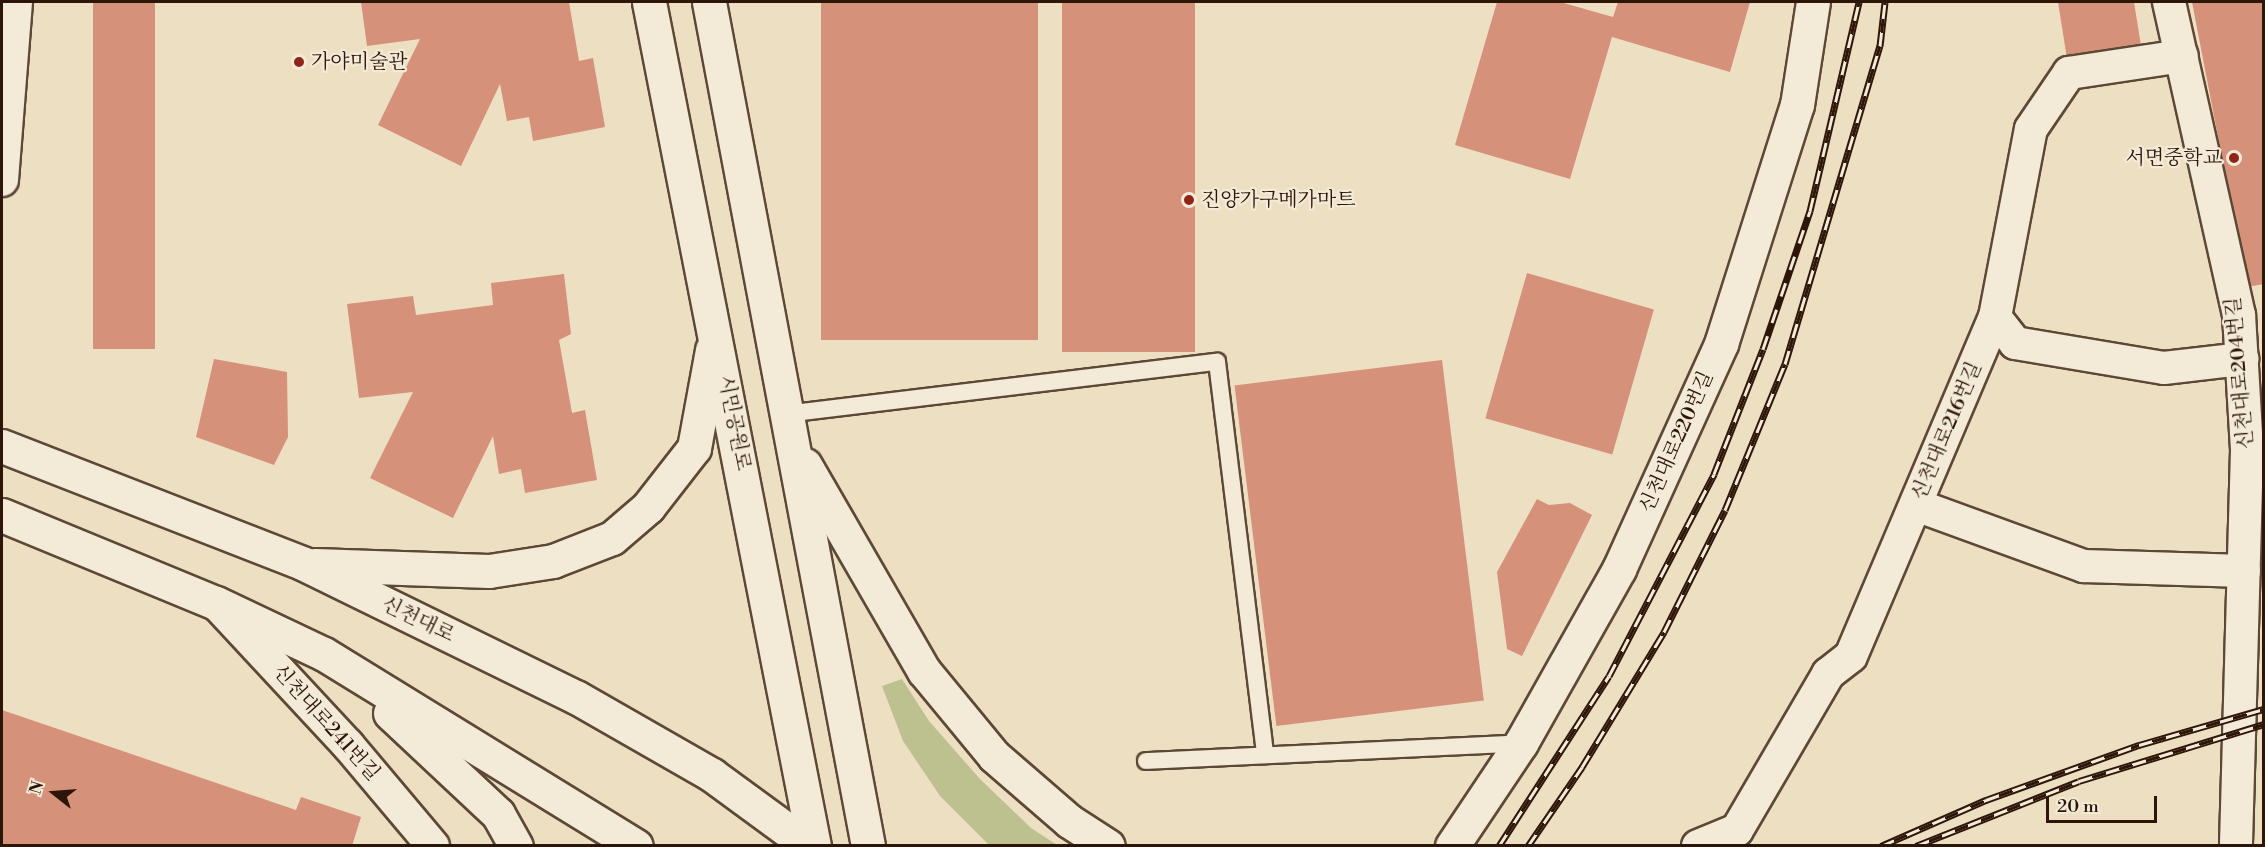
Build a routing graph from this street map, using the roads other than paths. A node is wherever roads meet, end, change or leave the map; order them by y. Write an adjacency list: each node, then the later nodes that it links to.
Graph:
1 (16, 2): 7 (street)
2 (649, 2): 9 (main road, 시민공원로)
3 (709, 2): 11 (main road)
4 (1813, 2): 19 (main road, 신천대로220번길)
5 (2169, 2): 6 (street, 신천대로204번길)
6 (2182, 56): 8 (street, 신천대로216번길); 10 (street, 신천대로204번길)
7 (2, 180)
8 (1995, 317): 10 (street); 13 (street, 신천대로216번길)
9 (716, 330): 15 (main road); 26 (main road, 시민공원로)
10 (2242, 359): 16 (street, 신천대로204번길)
11 (787, 426): 20 (lane); 27 (main road); 28 (main road)
12 (2, 446): 15 (main road, 신천대로)
13 (1916, 505): 16 (street); 30 (street, 신천대로216번길)
14 (2, 515): 17 (main road)
15 (304, 564): 25 (main road, 신천대로)
16 (2244, 571): 31 (street, 신천대로204번길)
17 (216, 603): 18 (main road); 22 (street, 신천대로241번길)
18 (324, 654): 23 (main road); 24 (main road)
19 (1521, 743): 20 (lane); 29 (main road, 신천대로220번길)
20 (1265, 755): 21 (lane)
21 (1146, 761)
22 (433, 846)
23 (516, 846)
24 (636, 846)
25 (809, 846)
26 (814, 846)
27 (868, 846)
28 (1108, 846)
29 (1452, 846)
30 (1698, 846)
31 (2236, 846)

